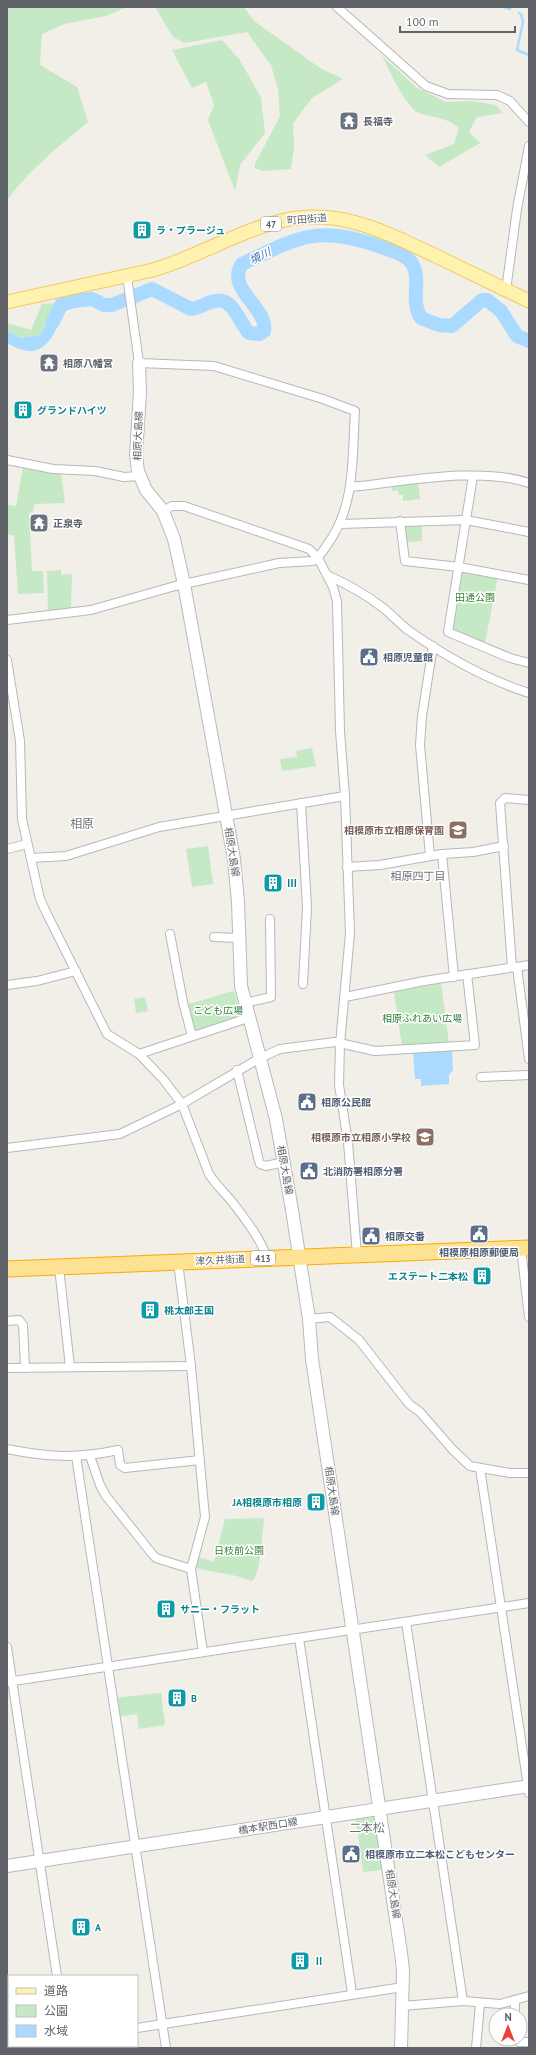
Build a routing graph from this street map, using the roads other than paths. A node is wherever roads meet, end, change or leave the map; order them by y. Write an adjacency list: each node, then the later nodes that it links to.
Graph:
1 (337, 7): 2 (street)
2 (529, 122)
3 (529, 146): 5 (street)
4 (127, 276): 5 (main road, 町田街道 / 47); 7 (main road, 町田街道 / 47); 8 (street, 相原大島線)
5 (506, 290): 6 (main road, 町田街道 / 47)
6 (529, 301)
7 (7, 302)
8 (138, 363): 10 (street, 相原大島線); 13 (street)
9 (7, 460): 10 (street)
10 (140, 476): 14 (street, 相原大島線)
11 (473, 476): 12 (street); 13 (street); 15 (street)
12 (529, 482)
13 (351, 487): 17 (street)
14 (163, 511): 19 (street); 23 (street, 相原大島線)
15 (466, 520): 16 (street); 18 (street); 20 (street)
16 (400, 522): 17 (street); 20 (street)
17 (341, 524): 19 (street)
18 (529, 532)
19 (318, 558): 21 (street); 23 (street)
20 (459, 567): 22 (street); 27 (street)
21 (327, 575): 25 (street); 30 (street)
22 (529, 580)
23 (184, 584): 24 (street); 33 (street, 相原大島線)
24 (7, 620)
25 (433, 646): 29 (street); 38 (street)
26 (7, 660): 28 (street)
27 (529, 663)
28 (9, 690): 34 (street)
29 (529, 692)
30 (345, 796): 32 (street); 40 (street)
31 (529, 800): 35 (street)
32 (301, 803): 33 (street); 50 (street)
33 (226, 817): 39 (street); 44 (street, 相原大島線)
34 (27, 844): 36 (street); 39 (street)
35 (504, 846): 37 (street); 46 (street)
36 (7, 849)
37 (442, 854): 38 (street); 49 (street)
38 (430, 856): 40 (street)
39 (31, 858): 47 (street)
40 (347, 867): 52 (street)
41 (270, 919): 53 (street)
42 (170, 934): 55 (street)
43 (214, 937): 44 (street)
44 (238, 938): 53 (street, 相原大島線)
45 (529, 965): 46 (street)
46 (514, 967): 48 (street); 59 (street)
47 (76, 971): 51 (street); 57 (street)
48 (467, 974): 49 (street); 56 (street)
49 (454, 977): 52 (street)
50 (303, 984)
51 (7, 986)
52 (345, 996): 56 (street)
53 (244, 1003): 54 (street, 相原大島線)
54 (248, 1018): 55 (street); 58 (street, 相原大島線)
55 (192, 1036): 57 (street)
56 (340, 1044): 58 (street); 67 (street)
57 (139, 1054): 63 (street)
58 (260, 1058): 60 (street); 65 (street, 相原大島線)
59 (529, 1059)
60 (237, 1070): 63 (street); 65 (street)
61 (529, 1074): 62 (street)
62 (481, 1077)
63 (182, 1104): 64 (street); 69 (street)
64 (7, 1148)
65 (284, 1162): 68 (street, 相原大島線)
66 (525, 1248): 67 (highway, 津久井街道 / 413); 73 (street)
67 (358, 1255): 68 (highway, 津久井街道 / 413)
68 (300, 1257): 69 (highway, 津久井街道 / 413); 74 (street, 相原大島線)
69 (267, 1258): 70 (highway, 津久井街道 / 413)
70 (178, 1262): 71 (highway, 津久井街道 / 413); 76 (street)
71 (59, 1267): 72 (highway, 津久井街道 / 413); 77 (street)
72 (7, 1269)
73 (529, 1317)
74 (308, 1319): 84 (street); 90 (street, 相原大島線)
75 (7, 1321): 79 (street)
76 (191, 1366): 77 (street); 83 (street)
77 (70, 1367): 79 (street)
78 (7, 1368): 79 (street)
79 (25, 1368)
80 (7, 1449): 81 (street)
81 (76, 1456): 82 (street); 94 (street)
82 (90, 1456): 83 (street); 86 (street)
83 (200, 1460): 86 (street)
84 (480, 1468): 85 (street); 88 (street)
85 (529, 1473)
86 (192, 1569): 93 (street)
87 (529, 1603): 88 (street)
88 (502, 1607): 89 (street); 96 (street)
89 (406, 1622): 90 (street); 97 (street)
90 (352, 1630): 91 (street); 98 (street, 相原大島線)
91 (298, 1638): 93 (street); 99 (street)
92 (7, 1647): 95 (street)
93 (203, 1652): 94 (street)
94 (108, 1667): 95 (street); 100 (street)
95 (10, 1682): 101 (street)
96 (529, 1788): 97 (street, 橋本駅西口線)
97 (433, 1800): 98 (street, 橋本駅西口線); 108 (street)
98 (380, 1809): 99 (street, 橋本駅西口線); 104 (street, 相原大島線)
99 (326, 1817): 100 (street, 橋本駅西口線); 105 (street)
100 (136, 1846): 101 (street, 橋本駅西口線); 112 (street)
101 (39, 1861): 102 (street, 橋本駅西口線); 103 (street)
102 (7, 1866)
103 (57, 1975)
104 (403, 1987): 105 (street); 110 (street, 相原大島線)
105 (352, 1993): 112 (street)
106 (529, 1996): 107 (street)
107 (515, 2000): 109 (street); 111 (street)
108 (463, 2001): 109 (street); 110 (street)
109 (480, 2004): 116 (street)
110 (402, 2006): 115 (street, 相原大島線)
111 (515, 2007)
112 (163, 2024): 113 (street); 114 (street)
113 (138, 2028)
114 (166, 2048)
115 (401, 2048)
116 (476, 2048)

